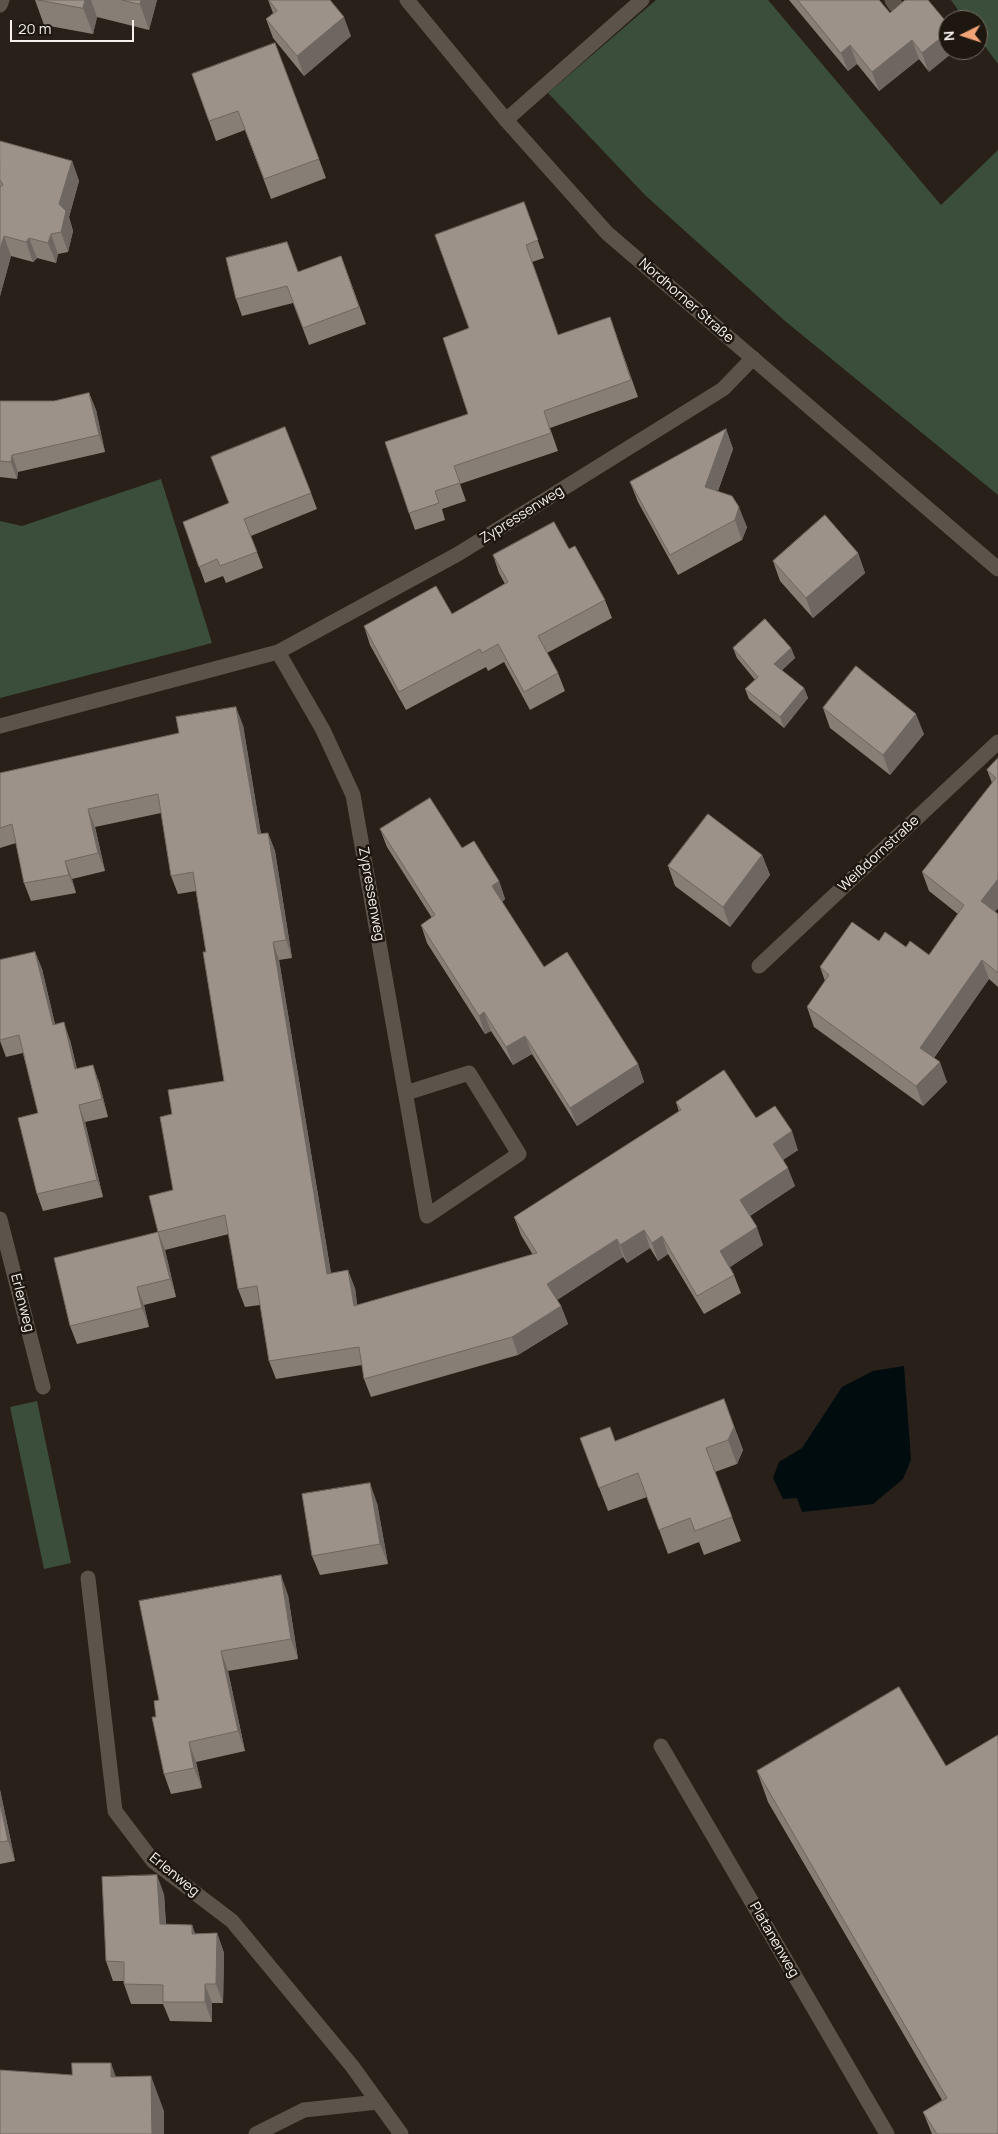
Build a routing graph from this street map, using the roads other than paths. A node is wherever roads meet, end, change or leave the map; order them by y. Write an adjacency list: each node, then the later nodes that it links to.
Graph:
1 (2, 0): 4 (street)
2 (407, 0): 5 (street, Nordhorner Straße)
3 (642, 0): 5 (street)
4 (0, 5)
5 (506, 120): 6 (street, Nordhorner Straße)
6 (753, 358): 7 (street, Nordhorner Straße); 8 (street, Zypressenweg)
7 (998, 569)
8 (278, 652): 9 (street, Zypressenweg); 12 (street, Zypressenweg)
9 (0, 726)
10 (998, 742): 11 (street, Weißdornstraße)
11 (760, 966)
12 (406, 1093): 12 (street, Zypressenweg)
13 (0, 1219): 14 (street, Erlenweg)
14 (43, 1387)
15 (88, 1578): 17 (street, Erlenweg)
16 (661, 1746): 20 (street, Platanenweg)
17 (378, 2102): 18 (street); 19 (street)
18 (256, 2134)
19 (401, 2134)
20 (888, 2134)

